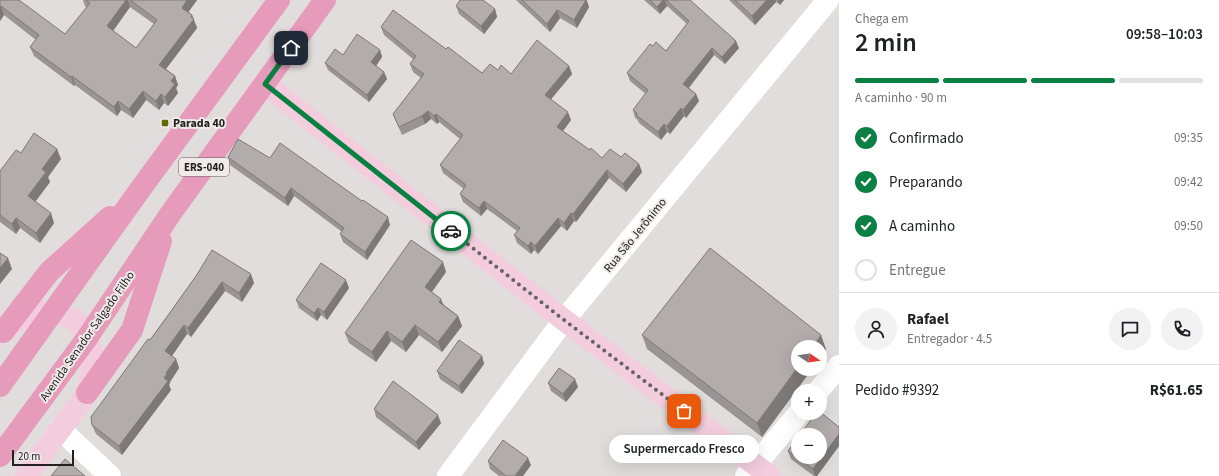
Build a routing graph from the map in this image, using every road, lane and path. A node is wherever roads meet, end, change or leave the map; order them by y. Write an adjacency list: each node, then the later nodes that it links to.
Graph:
1 (279, 0): 5 (main road, ERS-040)
2 (325, 0): 4 (main road, Avenida Senador Salgado Filho / ERS-040)
3 (828, 0): 8 (street, Rua São Jerônimo)
4 (265, 84): 6 (main road, Avenida Senador Salgado Filho / ERS-040); 8 (street)
5 (140, 191): 7 (main road, ERS-040); 9 (main road)
6 (170, 213): 10 (main road, Avenida Senador Salgado Filho / ERS-040); 14 (main road, Avenida Senador Salgado Filho)
7 (53, 313): 9 (street); 10 (street); 13 (main road, ERS-040)
8 (564, 320): 18 (street); 21 (street, Rua São Jerônimo)
9 (1, 334)
10 (87, 338): 14 (street); 17 (main road, Avenida Senador Salgado Filho / ERS-040)
11 (839, 366): 12 (street)
12 (824, 384)
13 (0, 386)
14 (87, 393): 16 (street, Avenida Senador Salgado Filho)
15 (794, 420): 18 (street)
16 (60, 429): 19 (street, Avenida Senador Salgado Filho); 20 (street)
17 (0, 456)
18 (757, 472)
19 (26, 476)
20 (110, 476)
21 (448, 476)

